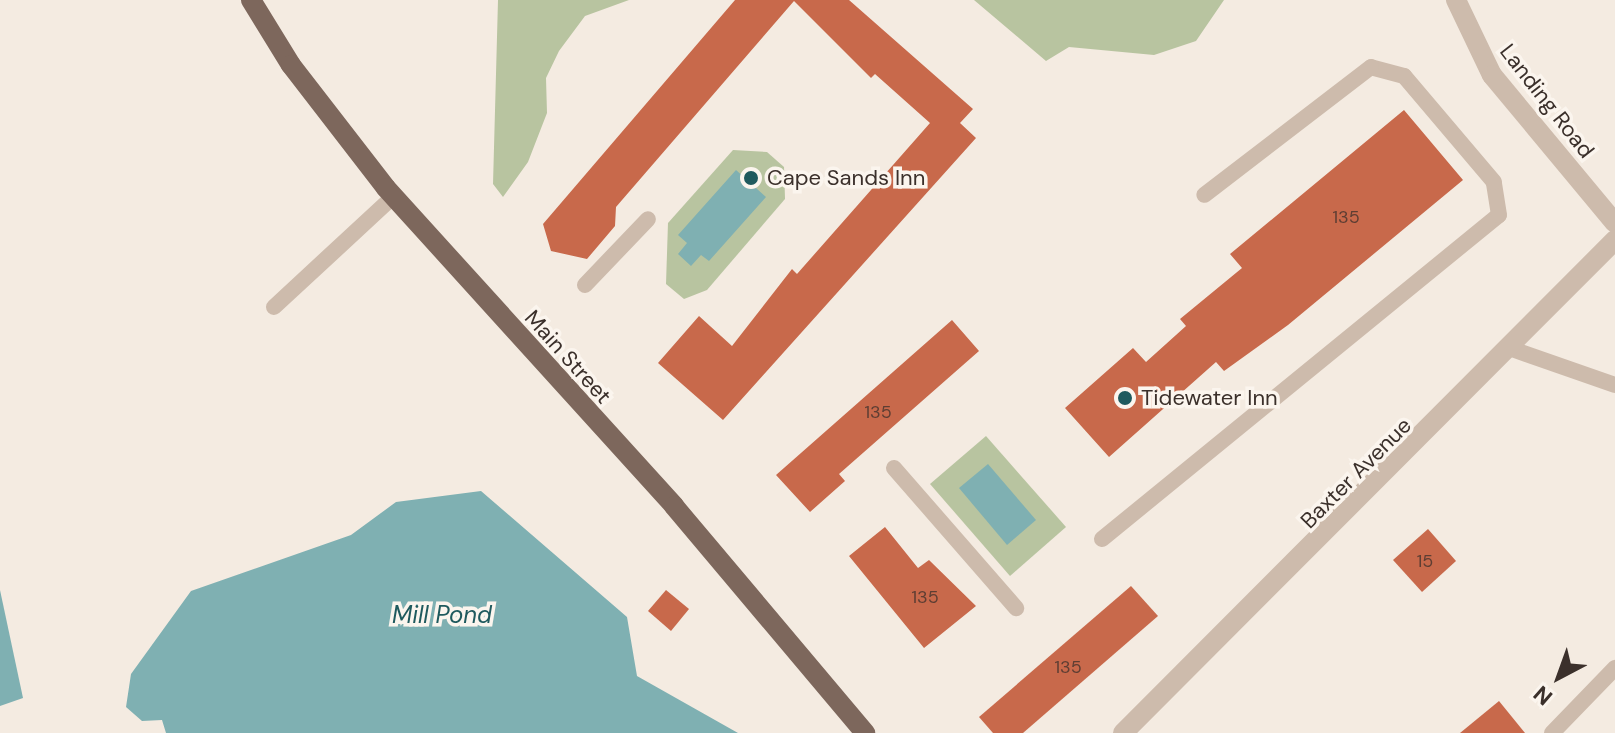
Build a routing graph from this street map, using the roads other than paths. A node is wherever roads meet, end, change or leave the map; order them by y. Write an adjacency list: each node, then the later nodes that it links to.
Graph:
1 (251, 0): 4 (main road, Main Street)
2 (1456, 0): 6 (street, Landing Road)
3 (1204, 195): 13 (lane)
4 (394, 196): 9 (lane); 16 (main road, Main Street)
5 (648, 219): 8 (lane)
6 (1615, 223)
7 (1615, 240): 10 (street, Baxter Avenue)
8 (585, 285)
9 (274, 307)
10 (1512, 349): 11 (lane); 17 (street, Baxter Avenue)
11 (1615, 385)
12 (894, 468): 14 (lane)
13 (1102, 539)
14 (1016, 608)
15 (1615, 668): 18 (lane)
16 (865, 733)
17 (1123, 733)
18 (1552, 733)

